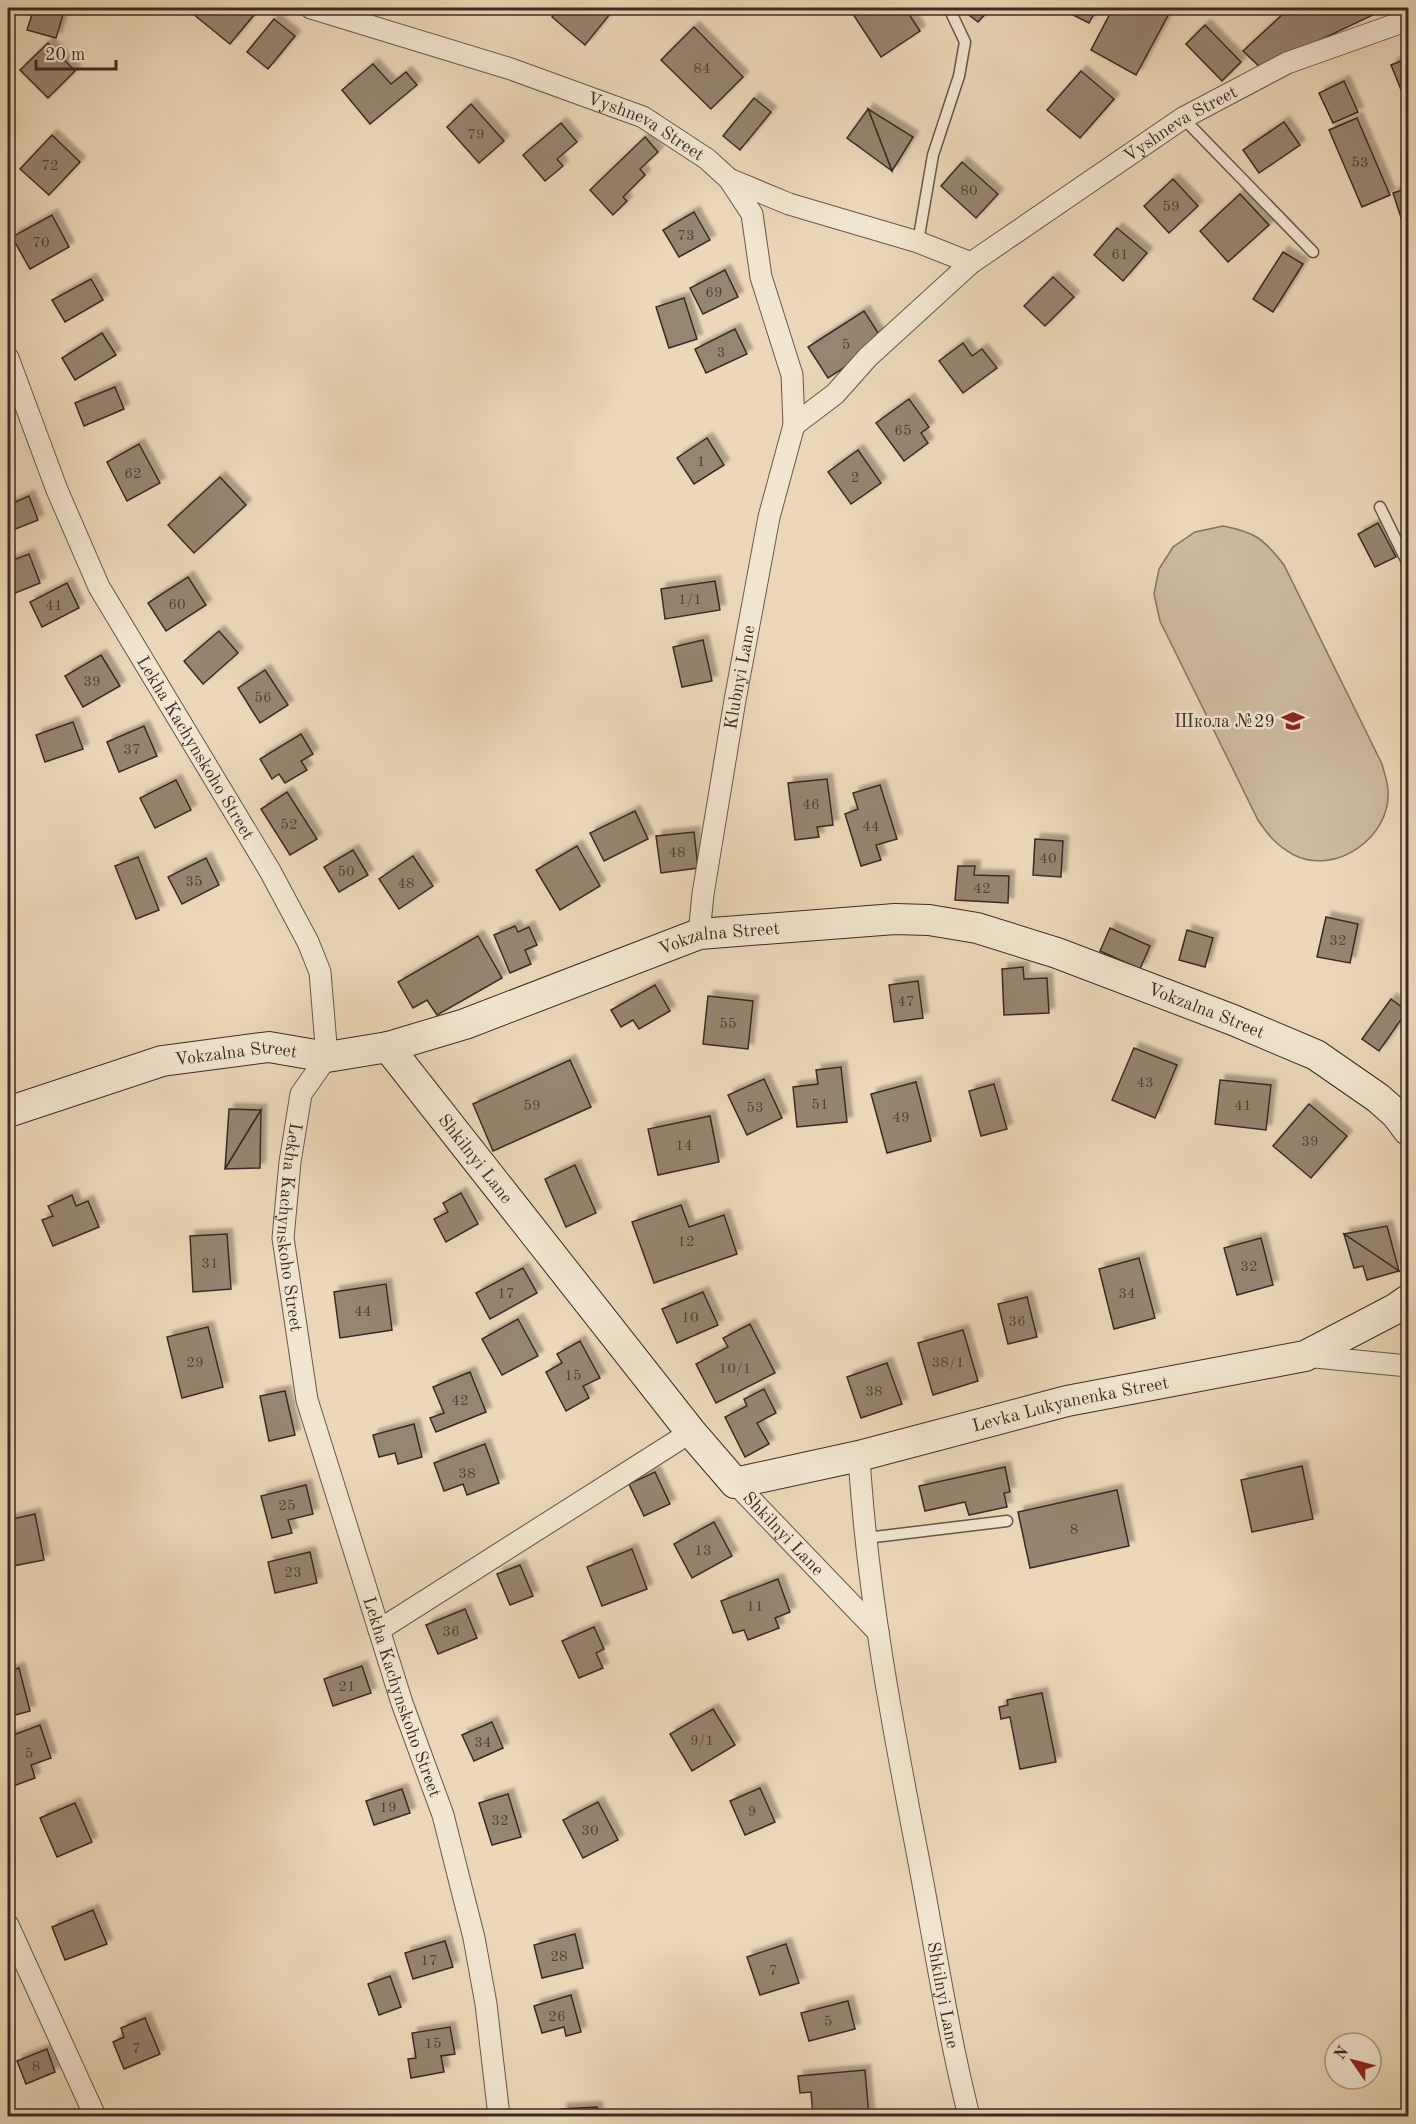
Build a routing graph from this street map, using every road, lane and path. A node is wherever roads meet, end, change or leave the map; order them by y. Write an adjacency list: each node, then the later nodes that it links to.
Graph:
1 (312, 8): 5 (street, Vyshneva Street)
2 (949, 8): 6 (lane)
3 (1408, 20): 4 (street, Vyshneva Street)
4 (1183, 118): 7 (lane); 8 (street, Vyshneva Street)
5 (729, 179): 6 (street, Vyshneva Street); 10 (street, Klubnyi Lane)
6 (918, 242): 8 (street, Vyshneva Street)
7 (1313, 252)
8 (971, 263): 10 (street, Vyshneva Street)
9 (8, 358): 15 (street, Lekha Kachynskoho Street)
10 (794, 425): 13 (street, Klubnyi Lane)
11 (1380, 507): 12 (lane)
12 (1408, 564)
13 (699, 934): 14 (street, Vokzalna Street); 17 (street, Vokzalna Street)
14 (388, 1047): 15 (street, Vokzalna Street); 21 (street, Shkilnyi Lane)
15 (327, 1057): 16 (street, Vokzalna Street); 26 (street, Lekha Kachynskoho Street)
16 (8, 1112)
17 (1408, 1130)
18 (1408, 1300): 19 (street)
19 (1305, 1356): 20 (street, Levka Lukyanenka Street); 22 (street, Levka Lukyanenka Street)
20 (1408, 1366)
21 (691, 1432): 23 (street, Shkilnyi Lane); 26 (street)
22 (859, 1456): 23 (street, Levka Lukyanenka Street); 25 (street)
23 (735, 1483): 27 (street, Shkilnyi Lane)
24 (1007, 1521): 25 (lane)
25 (866, 1538): 27 (street)
26 (378, 1630): 30 (street, Lekha Kachynskoho Street)
27 (878, 1632): 31 (street, Shkilnyi Lane)
28 (8, 1925): 29 (street)
29 (95, 2116)
30 (499, 2116)
31 (969, 2116)

